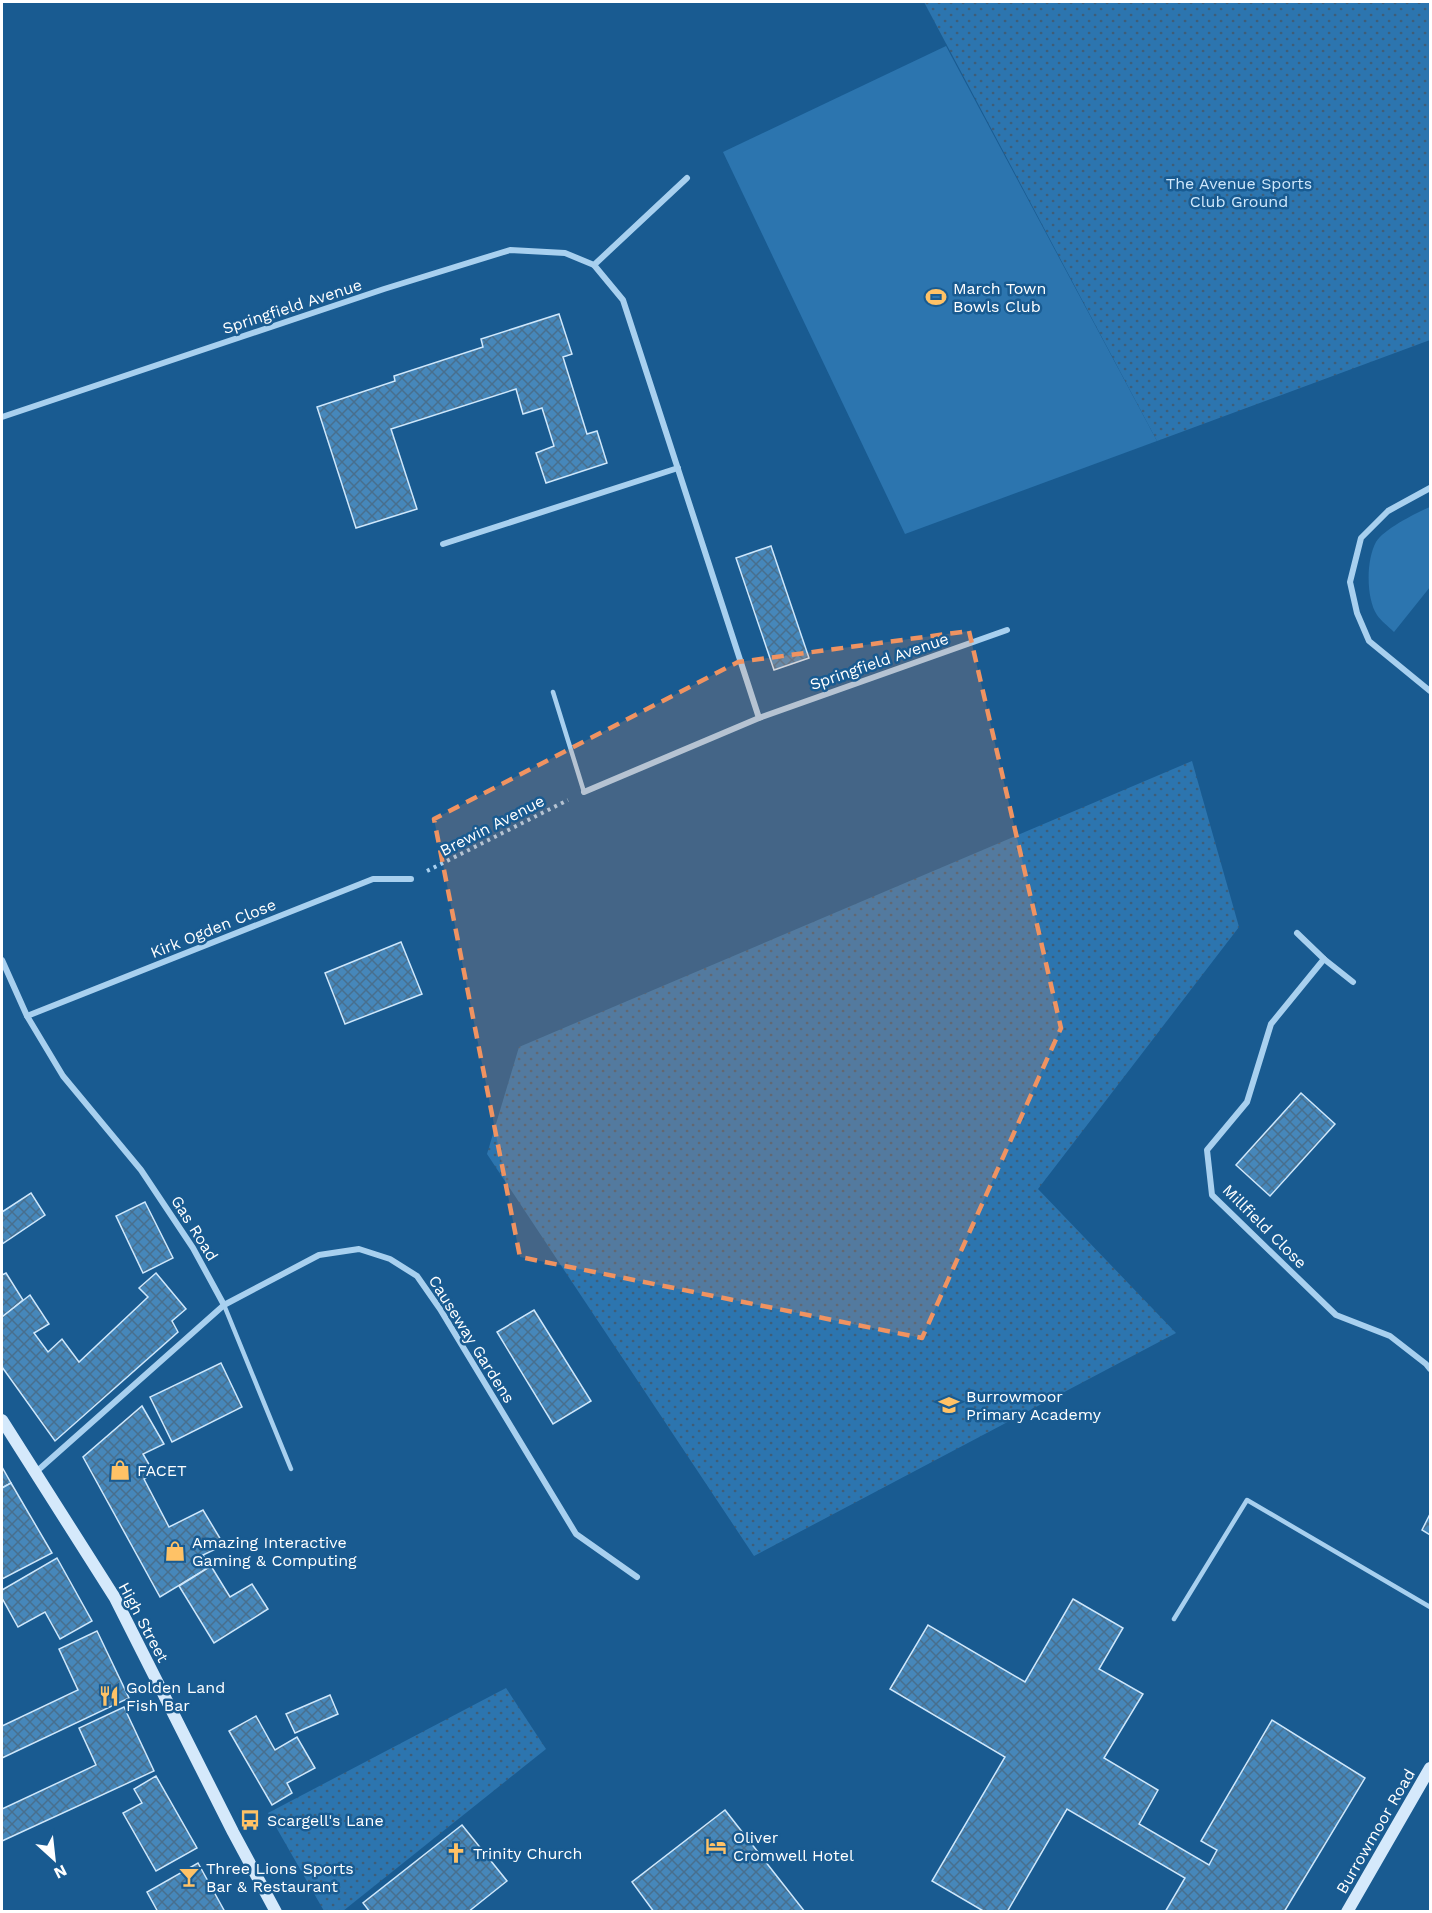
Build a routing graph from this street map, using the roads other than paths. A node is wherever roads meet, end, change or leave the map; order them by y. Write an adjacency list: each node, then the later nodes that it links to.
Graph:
1 (687, 178): 2 (street)
2 (594, 265): 3 (street, Springfield Avenue); 4 (street, Springfield Avenue)
3 (2, 417)
4 (678, 468): 6 (street); 10 (street, Springfield Avenue)
5 (1431, 488): 9 (street)
6 (443, 544)
7 (1007, 630): 10 (street, Springfield Avenue)
8 (553, 692): 11 (lane)
9 (1431, 692)
10 (759, 718): 11 (street, Springfield Avenue)
11 (584, 792)
12 (411, 879): 17 (street, Kirk Ogden Close)
13 (1297, 933): 14 (street)
14 (1324, 959): 16 (street); 19 (street, Millfield Close)
15 (2, 960): 17 (street, Gas Road)
16 (1353, 982)
17 (27, 1016): 18 (street, Gas Road)
18 (224, 1305): 21 (lane); 22 (street); 23 (street, Causeway Gardens)
19 (1431, 1370)
20 (2, 1419): 22 (main road, High Street)
21 (291, 1469)
22 (36, 1472): 27 (main road, High Street)
23 (637, 1577)
24 (1431, 1607): 25 (lane)
25 (1174, 1619)
26 (1431, 1768): 28 (main road, Burrowmoor Road)
27 (276, 1911)
28 (1347, 1911)

